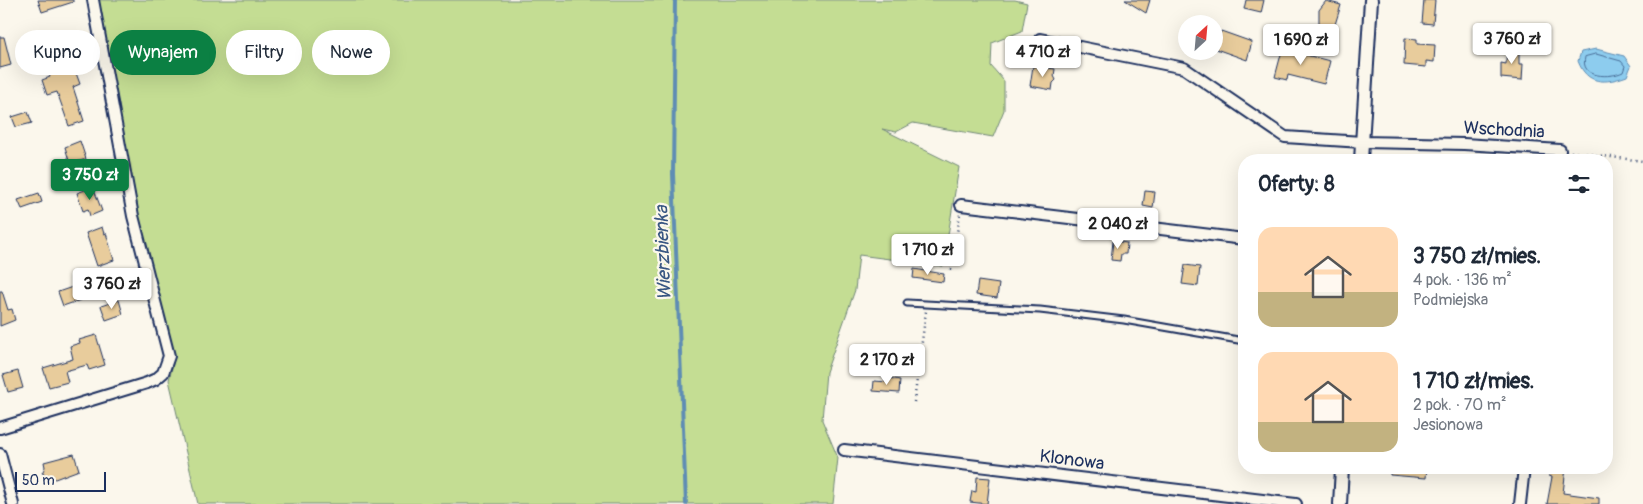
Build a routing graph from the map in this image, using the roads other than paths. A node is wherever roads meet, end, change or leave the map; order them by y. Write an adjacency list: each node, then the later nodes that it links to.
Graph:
1 (93, 0): 11 (street)
2 (1371, 0): 4 (street)
3 (1040, 39): 4 (street, Wschodnia)
4 (1362, 142): 5 (street); 6 (street, Wschodnia)
5 (1361, 154)
6 (1550, 154)
7 (962, 206): 8 (street)
8 (1238, 237)
9 (907, 303): 10 (lane)
10 (1238, 341)
11 (0, 428)
12 (844, 450): 17 (street, Klonowa)
13 (0, 454): 16 (street)
14 (1342, 474): 18 (street)
15 (1523, 474): 19 (street)
16 (13, 504)
17 (1296, 504)
18 (1340, 504)
19 (1520, 504)

